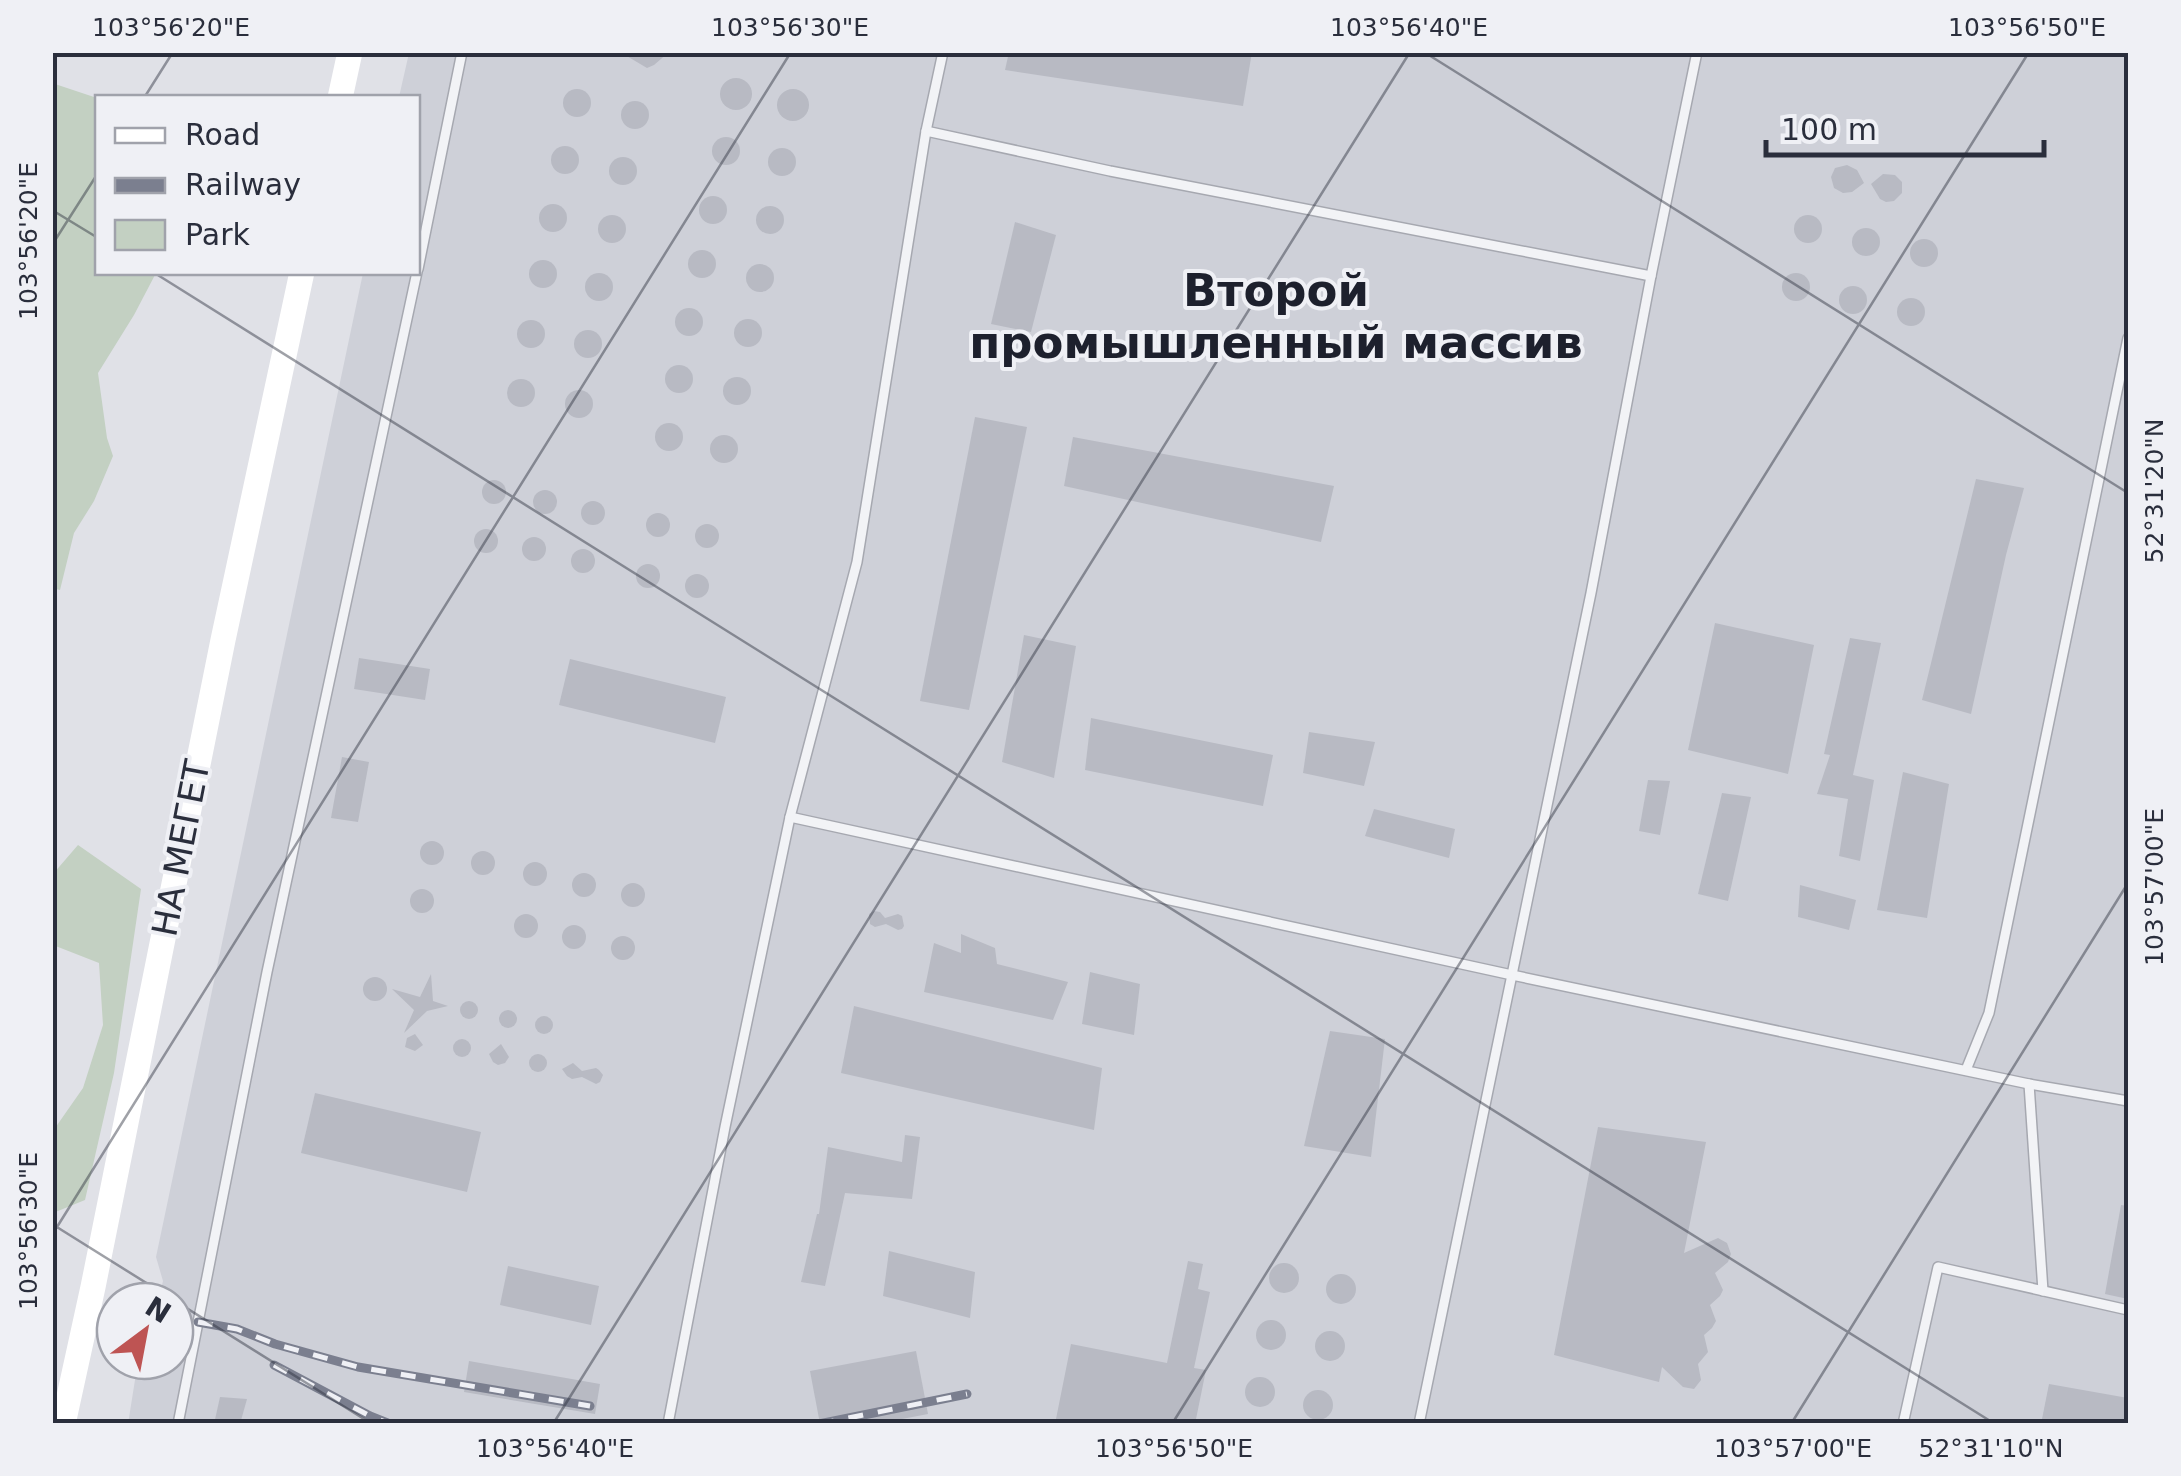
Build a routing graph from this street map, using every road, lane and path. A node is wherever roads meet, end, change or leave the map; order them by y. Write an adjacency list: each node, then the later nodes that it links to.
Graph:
1 (350, 52): 5 (street)
2 (462, 52): 7 (lane)
3 (943, 52): 6 (lane)
4 (1697, 52): 10 (lane)
5 (341, 95)
6 (926, 132): 10 (lane); 12 (lane)
7 (420, 256)
8 (301, 275): 19 (street, НА МЕГЕТ)
9 (416, 275): 20 (lane)
10 (1651, 276): 13 (lane)
11 (2128, 338): 14 (lane)
12 (790, 817): 13 (lane); 21 (lane)
13 (1512, 975): 14 (lane); 22 (lane)
14 (1966, 1070): 15 (lane)
15 (2029, 1084): 16 (lane); 17 (lane)
16 (2128, 1102)
17 (2043, 1290): 18 (lane); 23 (lane)
18 (2128, 1310)
19 (63, 1424)
20 (178, 1424)
21 (668, 1424)
22 (1419, 1424)
23 (1903, 1424)

